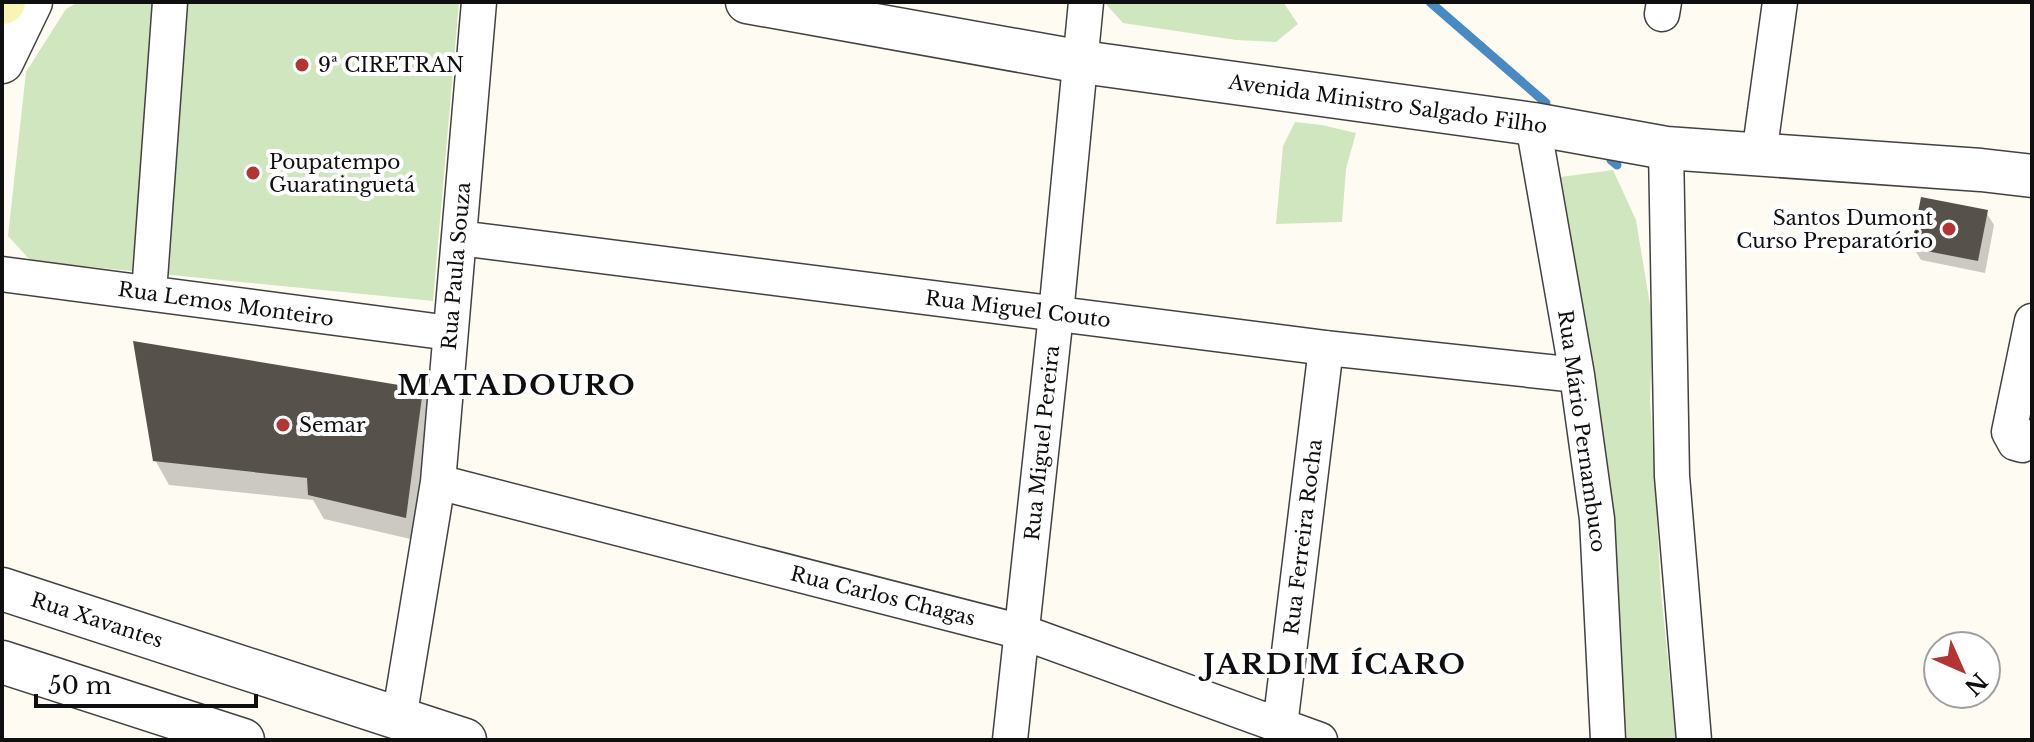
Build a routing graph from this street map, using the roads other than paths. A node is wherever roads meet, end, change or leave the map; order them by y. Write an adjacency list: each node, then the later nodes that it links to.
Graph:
1 (31, 2): 7 (street)
2 (170, 2): 15 (street)
3 (479, 2): 13 (street, Rua Paula Souza)
4 (747, 2): 8 (street, Avenida Ministro Salgado Filho)
5 (1086, 2): 8 (street, Rua Miguel Pereira)
6 (1780, 2): 11 (street)
7 (2, 62)
8 (1082, 62): 9 (street, Avenida Ministro Salgado Filho); 16 (street, Rua Miguel Pereira)
9 (1533, 124): 10 (street, Avenida Ministro Salgado Filho); 20 (street, Rua Mário Pernambuco)
10 (1666, 148): 11 (street, Avenida Ministro Salgado Filho); 33 (street)
11 (1759, 155): 12 (street, Avenida Ministro Salgado Filho)
12 (2032, 176)
13 (459, 238): 16 (street, Rua Miguel Couto); 18 (street, Rua Paula Souza)
14 (2, 274): 15 (street, Rua Lemos Monteiro)
15 (149, 293): 18 (street, Rua Lemos Monteiro)
16 (1056, 314): 19 (street, Rua Miguel Couto); 24 (street, Rua Miguel Pereira)
17 (2032, 321): 21 (street)
18 (450, 333): 22 (street, Rua Paula Souza)
19 (1326, 348): 20 (street, Rua Miguel Couto); 27 (street, Rua Ferreira Rocha)
20 (1577, 375): 32 (street, Rua Mário Pernambuco)
21 (2023, 440)
22 (438, 482): 24 (street, Rua Carlos Chagas); 26 (street, Rua Paula Souza)
23 (2, 589): 26 (street, Rua Xavantes)
24 (1022, 632): 27 (street, Rua Carlos Chagas); 30 (street, Rua Miguel Pereira)
25 (2, 662): 28 (street)
26 (399, 719): 29 (street, Rua Xavantes)
27 (1280, 726): 31 (street, Rua Carlos Chagas)
28 (243, 740)
29 (465, 740)
30 (1010, 740)
31 (1320, 740)
32 (1608, 740)
33 (1694, 740)

